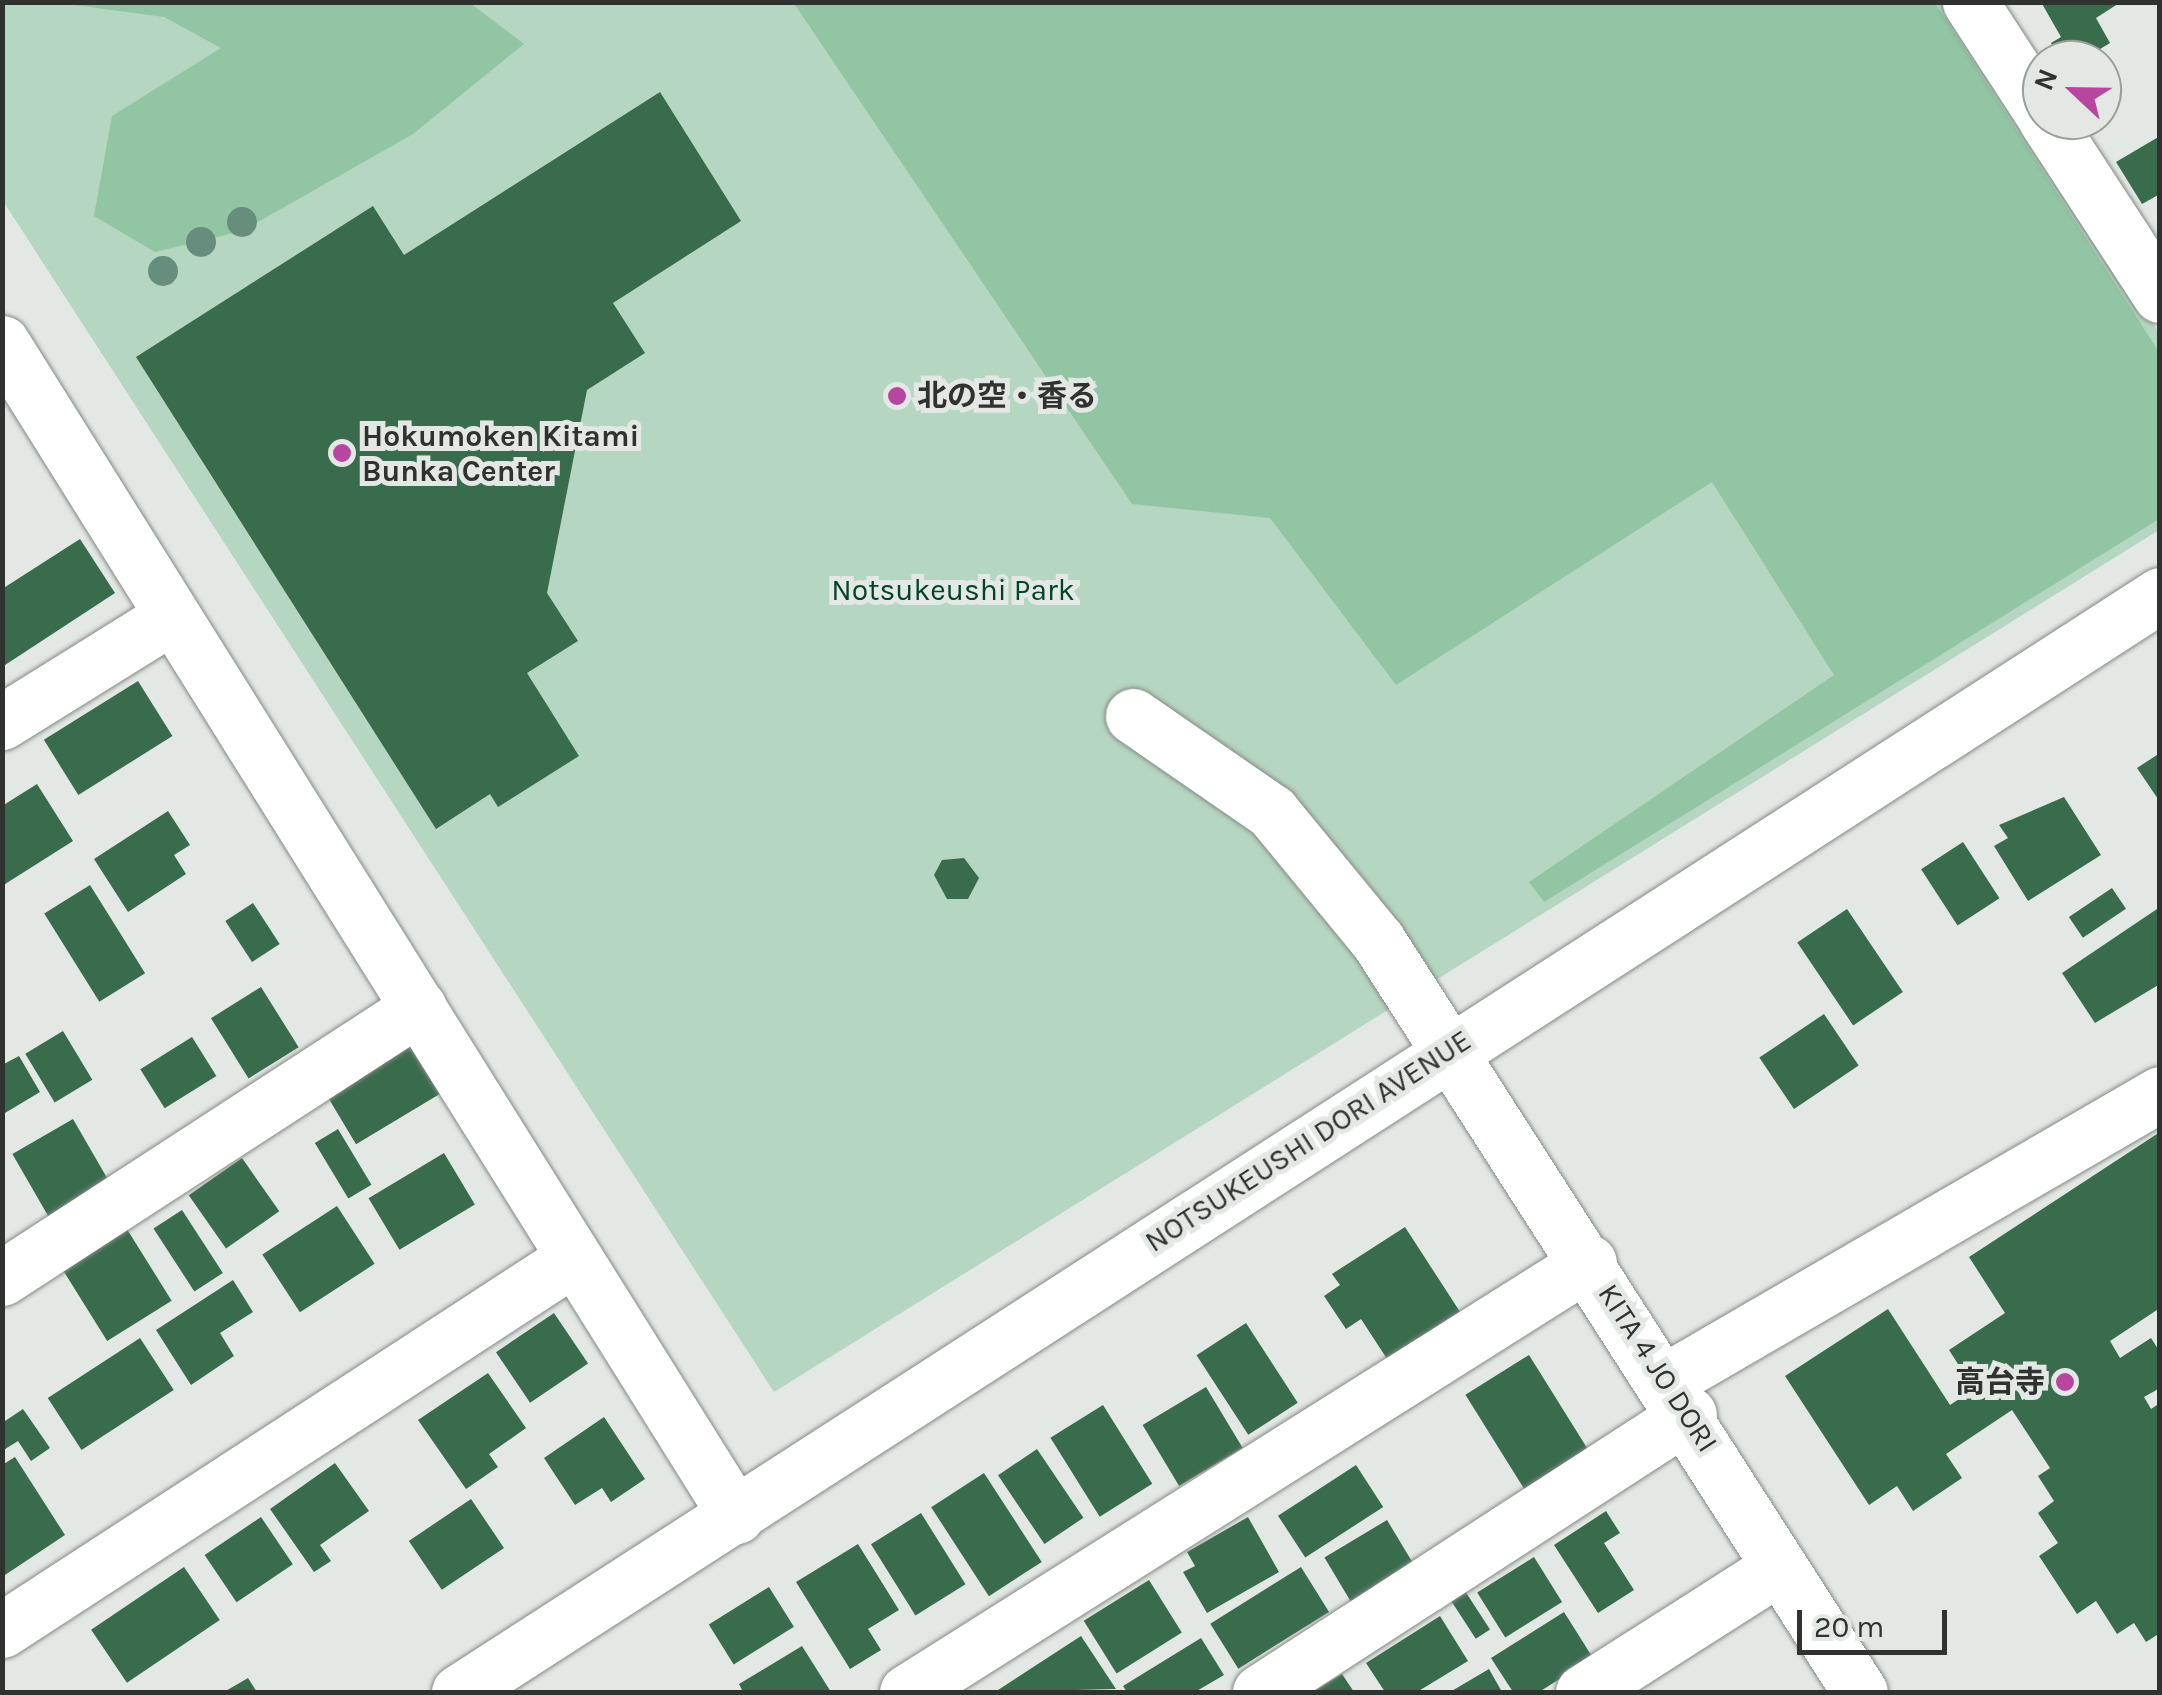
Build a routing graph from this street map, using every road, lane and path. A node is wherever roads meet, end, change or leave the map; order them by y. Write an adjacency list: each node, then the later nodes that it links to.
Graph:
1 (1970, 2): 2 (street)
2 (2022, 83)
3 (2059, 140): 4 (street)
4 (2160, 295)
5 (2, 342): 7 (street)
6 (2160, 594): 11 (street, NOTSUKEUSHI DORI AVENUE)
7 (172, 616): 9 (street); 10 (street)
8 (1133, 716): 11 (street, KITA 4 JO DORI)
9 (2, 722)
10 (419, 1007): 13 (street); 15 (street)
11 (1453, 1046): 14 (street, KITA 4 JO DORI); 17 (street, NOTSUKEUSHI DORI AVENUE)
12 (2160, 1094): 16 (street)
13 (574, 1258): 17 (street); 19 (street)
14 (1589, 1262): 16 (street, KITA 4 JO DORI); 21 (street)
15 (2, 1278)
16 (1678, 1397): 18 (street, KITA 4 JO DORI); 22 (street)
17 (736, 1516): 20 (street, NOTSUKEUSHI DORI AVENUE)
18 (1779, 1567): 23 (street); 24 (street, KITA 4 JO DORI)
19 (2, 1630)
20 (459, 1692)
21 (907, 1692)
22 (1260, 1692)
23 (1583, 1692)
24 (1860, 1692)

